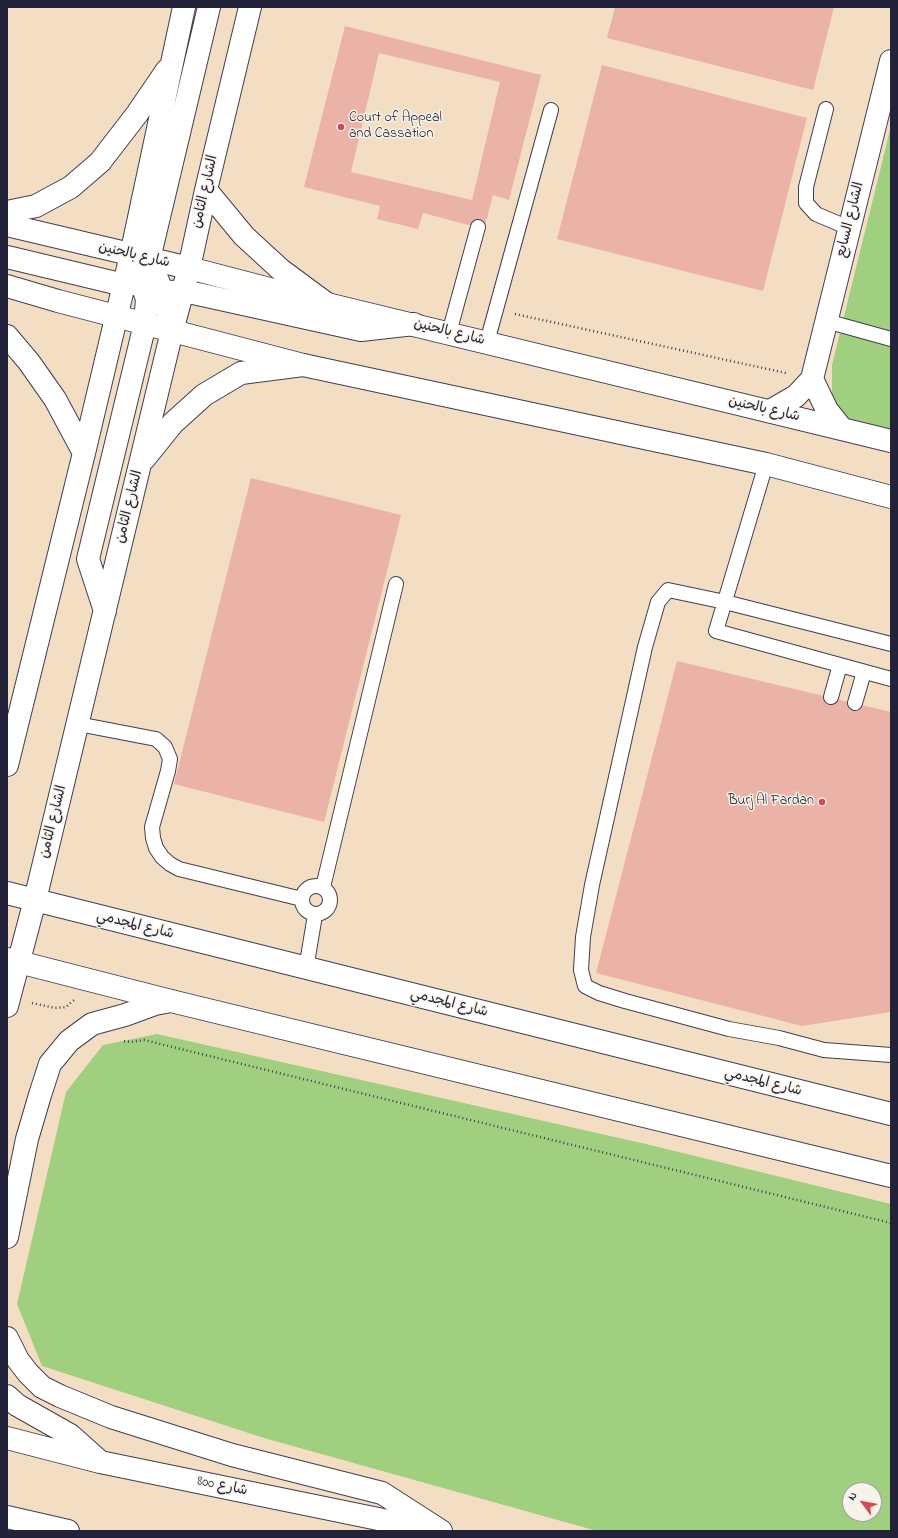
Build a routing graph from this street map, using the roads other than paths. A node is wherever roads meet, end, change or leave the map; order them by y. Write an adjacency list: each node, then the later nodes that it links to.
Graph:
1 (184, 7): 5 (main road, الشارع الثامن)
2 (209, 7): 15 (main road)
3 (250, 7): 8 (main road, الشارع الثامن)
4 (891, 61): 12 (main road, الشارع السابع)
5 (172, 63): 9 (main road); 15 (main road, الشارع الثامن)
6 (826, 109): 12 (lane)
7 (551, 110): 26 (lane)
8 (206, 190): 14 (main road, الشارع الثامن); 17 (main road)
9 (7, 212)
10 (7, 225): 15 (main road, شارع بالحنين)
11 (478, 227): 23 (lane)
12 (849, 228): 19 (main road, الشارع السابع)
13 (7, 257): 15 (main road)
14 (189, 268): 15 (main road, الشارع الثامن); 15 (main road); 17 (main road, شارع بالحنين)
15 (149, 280): 18 (main road, الشارع الثامن); 20 (main road); 21 (main road); 22 (main road, الشارع الثامن)
16 (7, 286): 18 (main road)
17 (327, 304): 21 (main road, شارع بالحنين)
18 (116, 316): 20 (main road); 32 (main road, الشارع الثامن)
19 (826, 322): 25 (lane); 28 (main road, الشارع السابع)
20 (145, 324): 22 (main road); 38 (main road)
21 (414, 324): 23 (main road, شارع بالحنين)
22 (172, 331): 27 (main road); 33 (main road, الشارع الثامن)
23 (449, 333): 26 (main road, شارع بالحنين)
24 (7, 336): 32 (main road)
25 (891, 338)
26 (486, 342): 29 (main road, شارع بالحنين)
27 (303, 365): 33 (main road); 34 (main road)
28 (812, 379): 29 (main road, الشارع السابع); 30 (main road)
29 (770, 411): 30 (main road, شارع بالحنين)
30 (842, 429): 31 (main road, شارع بالحنين)
31 (891, 441)
32 (84, 453): 46 (main road, الشارع الثامن)
33 (141, 463): 38 (main road, الشارع الثامن)
34 (766, 464): 35 (main road); 37 (lane)
35 (891, 497)
36 (396, 584): 47 (lane)
37 (725, 602): 39 (lane); 40 (lane); 56 (lane)
38 (105, 612): 45 (main road, الشارع الثامن)
39 (891, 644)
40 (840, 665): 41 (lane); 43 (lane)
41 (864, 672): 42 (lane); 44 (lane)
42 (891, 679)
43 (831, 697)
44 (855, 703)
45 (78, 724): 49 (lane); 50 (main road, الشارع الثامن)
46 (8, 755)
47 (323, 887): 49 (lane); 51 (lane)
48 (7, 893): 50 (main road, شارع المجدمي)
49 (302, 899): 51 (lane)
50 (35, 900): 52 (main road, الشارع الثامن); 53 (main road, شارع المجدمي)
51 (315, 915): 53 (lane)
52 (13, 961): 54 (main road); 55 (main road, الشارع الثامن)
53 (306, 969): 57 (main road, شارع المجدمي)
54 (171, 1001): 58 (main road); 59 (main road)
55 (8, 1002)
56 (891, 1055)
57 (891, 1114)
58 (891, 1176)
59 (7, 1237)
60 (7, 1338): 67 (main road)
61 (7, 1396): 63 (main road)
62 (7, 1438): 63 (main road, شارع 800)
63 (100, 1462): 66 (main road, شارع 800)
64 (7, 1517): 65 (main road)
65 (68, 1531)
66 (437, 1531)
67 (441, 1531)

